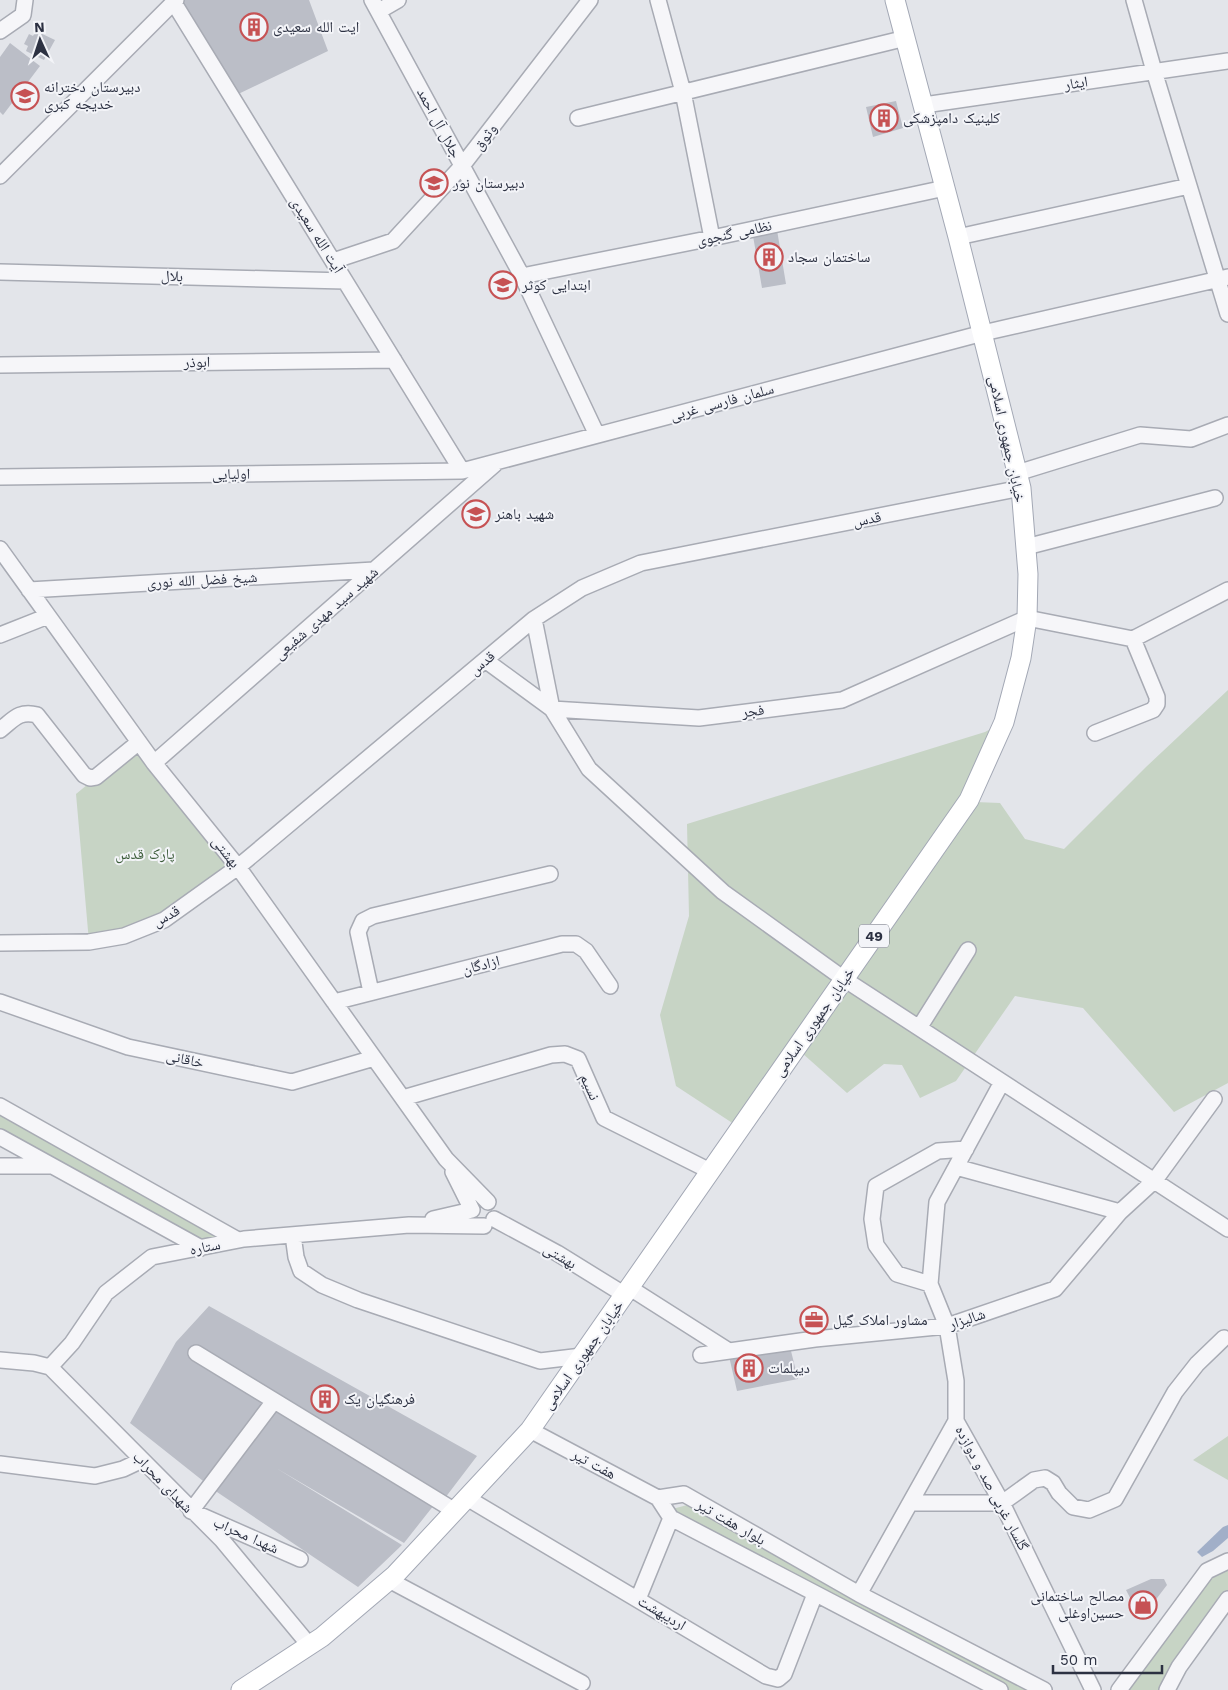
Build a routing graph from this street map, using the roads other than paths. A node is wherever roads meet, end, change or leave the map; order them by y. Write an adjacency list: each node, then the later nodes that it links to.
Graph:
1 (25, 0): 9 (street)
2 (398, 0): 8 (street)
3 (590, 0): 16 (street, وثوق)
4 (658, 0): 13 (street)
5 (895, 0): 10 (main road, خیابان جمهوری اسلامی / 49)
6 (1134, 0): 12 (street)
7 (175, 1): 17 (street); 22 (street, آیت الله سعیدی)
8 (376, 5): 16 (street, جلال آل احمد)
9 (0, 31)
10 (906, 38): 13 (street); 14 (main road, خیابان جمهوری اسلامی / 49)
11 (1228, 61): 12 (street, ایثار)
12 (1154, 71): 14 (street, ایثار); 18 (street)
13 (683, 92): 15 (street); 21 (street)
14 (924, 106): 19 (main road, خیابان جمهوری اسلامی / 49)
15 (578, 118)
16 (462, 166): 22 (street, وثوق); 24 (street, جلال آل احمد)
17 (0, 176)
18 (1188, 186): 20 (street); 25 (street)
19 (945, 188): 20 (main road, خیابان جمهوری اسلامی / 49); 21 (street, نظامی گنجوی)
20 (958, 237): 28 (main road, خیابان جمهوری اسلامی / 49)
21 (712, 238): 24 (street, نظامی گنجوی)
22 (333, 261): 26 (street, آیت الله سعیدی)
23 (0, 272): 26 (street, بلال)
24 (522, 276): 32 (street, جلال آل احمد)
25 (1222, 278): 27 (street); 28 (street, سلمان فارسی غربی)
26 (345, 281): 29 (street, آیت الله سعیدی)
27 (1228, 314)
28 (983, 333): 32 (street, سلمان فارسی غربی); 36 (main road, خیابان جمهوری اسلامی / 49)
29 (394, 360): 30 (street, ابوذر); 34 (street, آیت الله سعیدی)
30 (0, 365)
31 (1228, 425): 36 (street)
32 (597, 435): 33 (street, سلمان فارسی غربی)
33 (497, 462): 34 (street, سلمان فارسی غربی); 40 (street, شهید سید مهدی شفیعی)
34 (462, 471): 35 (street, اولیایی)
35 (0, 477)
36 (1019, 481): 38 (main road, خیابان جمهوری اسلامی / 49); 45 (street, قدس)
37 (1215, 498): 38 (street)
38 (1026, 547): 44 (main road, خیابان جمهوری اسلامی / 49)
39 (0, 549): 41 (street, بهشتی)
40 (374, 570): 41 (street, شیخ فضل الله نوری); 53 (street, شهید سید مهدی شفیعی)
41 (30, 590): 43 (street, بهشتی)
42 (1228, 590): 47 (street)
43 (48, 616): 46 (street); 52 (street, بهشتی)
44 (1027, 618): 47 (street); 49 (street, فجر); 58 (main road, خیابان جمهوری اسلامی / 49)
45 (534, 619): 48 (street, قدس); 49 (street)
46 (0, 635)
47 (1133, 639): 51 (street)
48 (485, 660): 49 (street); 54 (street, قدس)
49 (552, 709): 58 (street)
50 (0, 730): 52 (street)
51 (1095, 733)
52 (139, 742): 53 (street, بهشتی)
53 (154, 763): 54 (street, بهشتی)
54 (238, 867): 56 (street, قدس); 62 (street, بهشتی)
55 (550, 874): 60 (street)
56 (0, 943)
57 (968, 950): 63 (street)
58 (844, 980): 63 (street); 75 (main road, خیابان جمهوری اسلامی / 49)
59 (610, 986): 60 (street, ازادگان)
60 (371, 992): 62 (street, ازادگان)
61 (0, 1002): 64 (street, خاقانی)
62 (334, 1002): 64 (street, بهشتی)
63 (920, 1028): 65 (street)
64 (374, 1058): 66 (street, بهشتی)
65 (1002, 1082): 70 (street, گلسار غربی صد و دوازده); 76 (street)
66 (402, 1098): 71 (street, بهشتی); 75 (street, نسیم)
67 (1214, 1099): 76 (street, شالیزار)
68 (0, 1106): 84 (street)
69 (0, 1137): 73 (street)
70 (966, 1149): 74 (street, گلسار غربی صد و دوازده); 86 (street)
71 (446, 1159): 77 (street); 78 (street)
72 (0, 1166): 73 (street)
73 (50, 1166): 85 (street)
74 (956, 1167): 79 (street); 86 (street, گلسار غربی صد و دوازده)
75 (710, 1171): 87 (main road, خیابان جمهوری اسلامی / 49)
76 (1154, 1180): 79 (street, شالیزار); 82 (street)
77 (488, 1202): 78 (street); 80 (street)
78 (472, 1210): 80 (street); 81 (street)
79 (1120, 1212): 88 (street, شالیزار)
80 (489, 1222): 81 (street); 87 (street, بهشتی)
81 (409, 1225): 83 (street, ستاره)
82 (1228, 1229)
83 (293, 1235): 84 (street, ستاره); 92 (street)
84 (238, 1240): 85 (street, ستاره)
85 (201, 1248): 95 (street, ستاره)
86 (930, 1284): 88 (street, گلسار غربی صد و دوازده)
87 (628, 1291): 90 (street); 92 (main road, خیابان جمهوری اسلامی / 49)
88 (947, 1326): 90 (street, شالیزار); 97 (street, گلسار غربی صد و دوازده)
89 (1224, 1338): 103 (street)
90 (729, 1351): 93 (street, شالیزار)
91 (196, 1353): 96 (street, اردیبهشت)
92 (582, 1356): 98 (main road, خیابان جمهوری اسلامی / 49)
93 (701, 1356)
94 (0, 1360): 95 (street)
95 (50, 1367): 99 (street, شهدای محراب)
96 (274, 1401): 104 (street, اردیبهشت); 105 (street)
97 (956, 1421): 102 (street); 103 (street, گلسار غربی صد و دوازده)
98 (530, 1430): 101 (street, هفت تیر); 104 (main road, خیابان جمهوری اسلامی / 49)
99 (142, 1460): 100 (street); 105 (street, شهدای محراب)
100 (0, 1464)
101 (658, 1498): 106 (street, بلوار هفت تیر); 111 (street, بلوار هفت تیر)
102 (910, 1503): 103 (street); 111 (street)
103 (1002, 1503): 119 (street, گلسار غربی صد و دوازده)
104 (461, 1505): 109 (main road, خیابان جمهوری اسلامی / 49); 112 (street, اردیبهشت)
105 (191, 1511): 107 (street, شهدا محراب); 114 (street, شهدای محراب)
106 (671, 1518): 110 (street, بلوار هفت تیر); 112 (street)
107 (300, 1559)
108 (1228, 1561): 120 (street)
109 (389, 1580): 114 (main road, خیابان جمهوری اسلامی / 49); 115 (street)
110 (816, 1594): 112 (street, اردیبهشت); 117 (street, بلوار هفت تیر)
111 (859, 1594): 118 (street, بلوار هفت تیر)
112 (638, 1599)
113 (1228, 1599): 121 (street)
114 (310, 1646): 116 (main road, خیابان جمهوری اسلامی / 49)
115 (582, 1684)
116 (245, 1689)
117 (1000, 1690)
118 (1044, 1690)
119 (1093, 1690)
120 (1119, 1690)
121 (1166, 1690)

